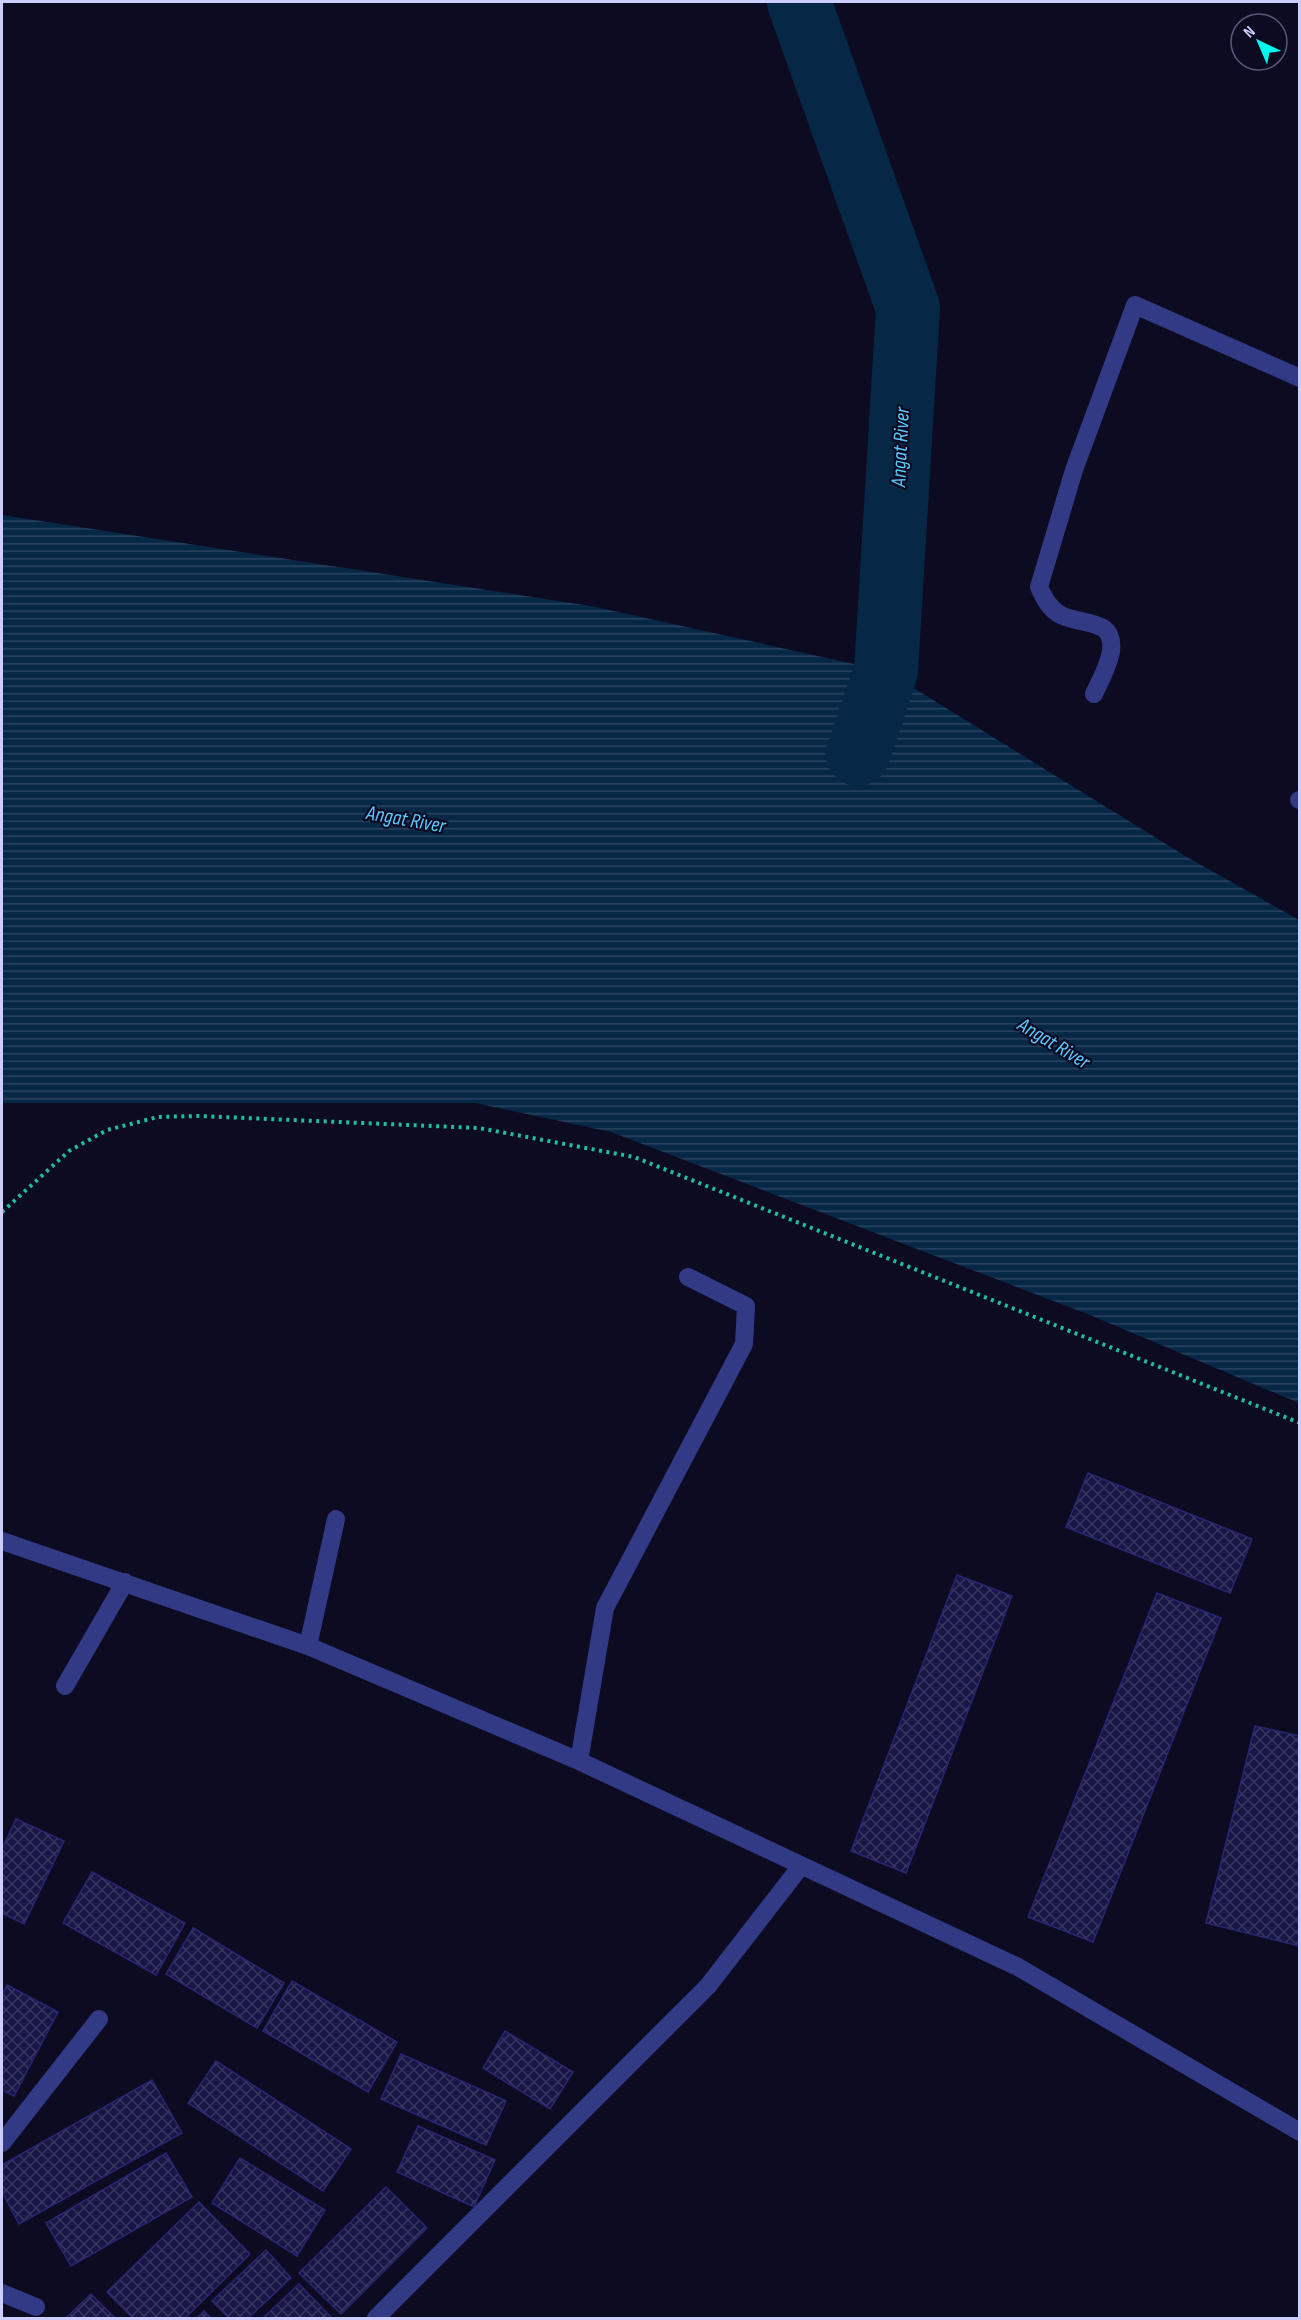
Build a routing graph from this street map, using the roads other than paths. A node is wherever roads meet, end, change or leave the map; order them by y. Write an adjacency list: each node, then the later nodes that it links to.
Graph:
1 (1299, 378): 2 (street)
2 (1095, 694)
3 (688, 1277): 9 (street)
4 (336, 1518): 7 (street)
5 (2, 1540): 6 (street)
6 (125, 1582): 7 (street); 8 (street)
7 (308, 1646): 9 (street)
8 (65, 1686)
9 (579, 1761): 10 (street)
10 (801, 1866): 12 (street); 16 (street)
11 (99, 2019): 13 (street)
12 (1299, 2133)
13 (2, 2143)
14 (2, 2293): 15 (street)
15 (36, 2307)
16 (376, 2319)

